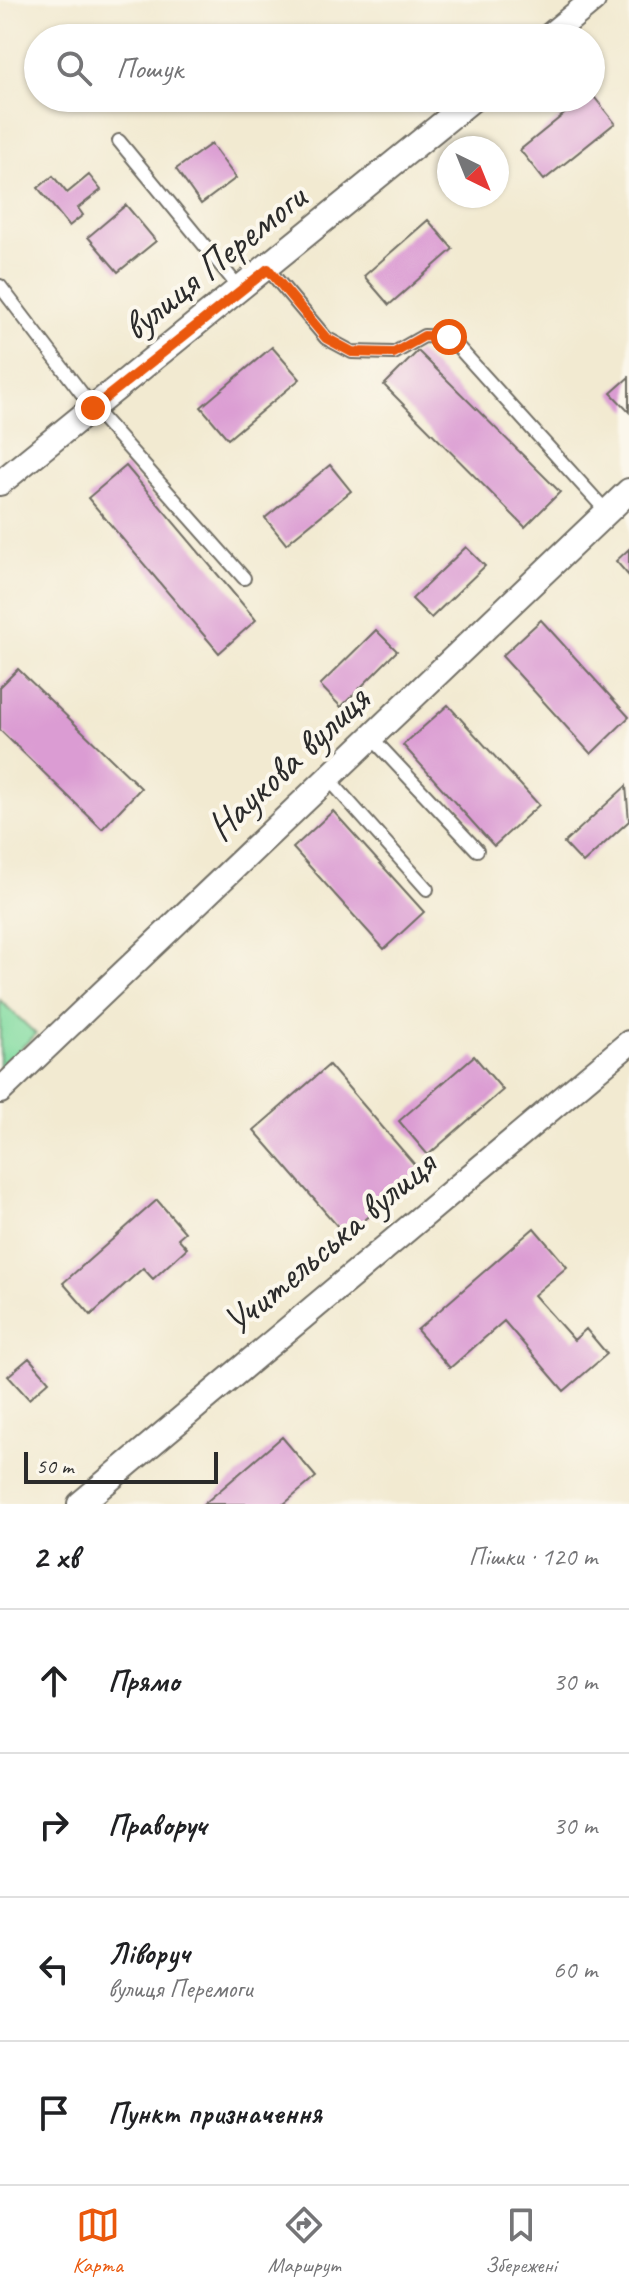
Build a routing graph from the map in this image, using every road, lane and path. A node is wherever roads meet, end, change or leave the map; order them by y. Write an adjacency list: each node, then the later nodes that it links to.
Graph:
1 (593, 0): 2 (street)
2 (564, 24)
3 (457, 112): 5 (street, вулиця Перемоги)
4 (119, 141): 7 (lane)
5 (268, 269): 7 (street, вулиця Перемоги); 11 (lane)
6 (0, 286): 8 (lane)
7 (241, 290): 8 (street, вулиця Перемоги)
8 (93, 408): 9 (street, вулиця Перемоги); 12 (lane)
9 (0, 483)
10 (629, 491): 11 (street, Наукова вулиця)
11 (607, 512): 13 (street, Наукова вулиця)
12 (244, 578)
13 (371, 737): 14 (street, Наукова вулиця); 15 (lane)
14 (327, 777): 16 (lane); 18 (street, Наукова вулиця)
15 (477, 850)
16 (427, 889)
17 (629, 1043): 19 (street, Учительська вулиця)
18 (0, 1091)
19 (80, 1504)

